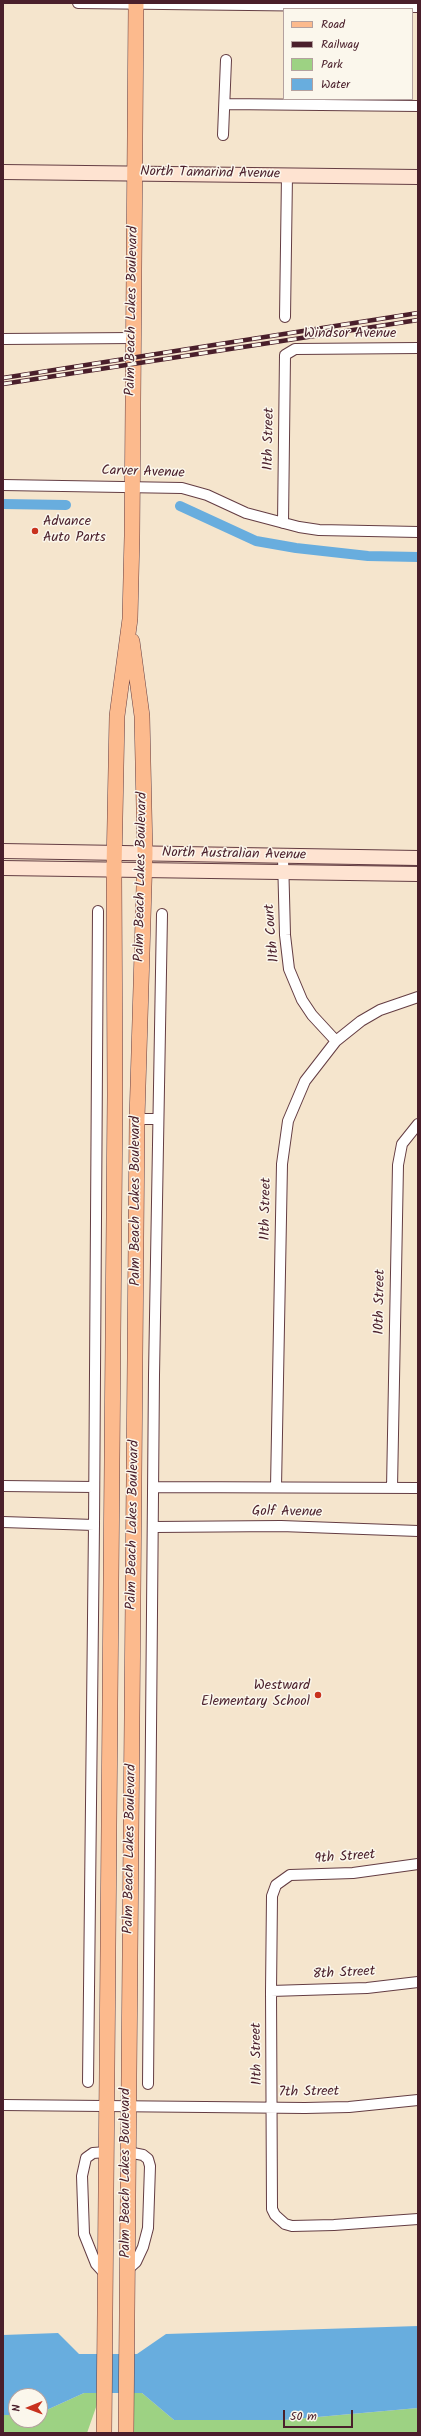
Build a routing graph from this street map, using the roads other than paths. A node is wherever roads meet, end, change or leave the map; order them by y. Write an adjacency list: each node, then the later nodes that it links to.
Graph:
1 (78, 3): 2 (street)
2 (136, 3): 3 (street); 9 (main road, Palm Beach Lakes Boulevard)
3 (418, 7)
4 (226, 60): 5 (street)
5 (225, 104): 6 (street); 7 (street)
6 (418, 106)
7 (223, 135)
8 (3, 172): 9 (main road, North Tamarind Avenue)
9 (135, 173): 10 (main road, North Tamarind Avenue); 13 (main road, Palm Beach Lakes Boulevard)
10 (287, 175): 11 (main road, North Tamarind Avenue); 12 (street)
11 (418, 177)
12 (285, 317)
13 (133, 338): 14 (street); 18 (main road, Palm Beach Lakes Boulevard)
14 (3, 339)
15 (418, 348): 16 (street, Windsor Avenue)
16 (285, 355): 19 (street, 11th Street)
17 (3, 485): 18 (street, Carver Avenue)
18 (132, 486): 19 (street, Carver Avenue); 21 (main road, Palm Beach Lakes Boulevard)
19 (283, 523): 20 (street, Carver Avenue)
20 (418, 532)
21 (130, 618): 23 (main road, Palm Beach Lakes Boulevard); 24 (main road, Palm Beach Lakes Boulevard)
22 (3, 851): 23 (main road, North Australian Avenue)
23 (114, 852): 24 (main road, North Australian Avenue); 28 (main road, Palm Beach Lakes Boulevard)
24 (145, 853): 25 (main road, North Australian Avenue); 29 (main road, Palm Beach Lakes Boulevard)
25 (283, 857): 26 (main road, North Australian Avenue); 30 (street, 11th Court)
26 (418, 858)
27 (3, 868): 28 (main road, North Australian Avenue)
28 (114, 869): 29 (main road, North Australian Avenue); 34 (main road, Palm Beach Lakes Boulevard)
29 (144, 869): 30 (main road, North Australian Avenue); 38 (main road, Palm Beach Lakes Boulevard)
30 (283, 873): 31 (main road, North Australian Avenue); 37 (street, 11th Court)
31 (418, 874)
32 (98, 911): 35 (street)
33 (162, 914): 39 (street)
34 (113, 991): 35 (street); 41 (main road, Palm Beach Lakes Boulevard)
35 (97, 993): 43 (street)
36 (418, 997): 37 (street, 11th Street)
37 (336, 1041): 50 (street, 11th Street)
38 (137, 1119): 39 (street); 42 (main road, Palm Beach Lakes Boulevard)
39 (158, 1119): 46 (street)
40 (418, 1124): 51 (street, 10th Street)
41 (114, 1187): 42 (main road); 44 (main road, Palm Beach Lakes Boulevard)
42 (137, 1187): 45 (main road, Palm Beach Lakes Boulevard)
43 (94, 1373): 44 (street); 48 (street)
44 (113, 1373): 58 (main road, Palm Beach Lakes Boulevard)
45 (135, 1375): 46 (street); 57 (main road, Palm Beach Lakes Boulevard)
46 (154, 1375): 49 (street)
47 (3, 1486): 48 (street)
48 (94, 1487): 54 (street)
49 (155, 1487): 50 (street, Golf Avenue); 55 (street)
50 (276, 1487): 51 (street, Golf Avenue)
51 (392, 1488): 52 (street, Golf Avenue)
52 (418, 1488)
53 (3, 1522): 54 (street)
54 (94, 1524): 62 (street)
55 (155, 1527): 56 (street, Golf Avenue); 64 (street)
56 (418, 1531)
57 (131, 1806): 58 (main road); 65 (main road, Palm Beach Lakes Boulevard)
58 (108, 1808): 63 (main road, Palm Beach Lakes Boulevard)
59 (418, 1864): 60 (street, 9th Street)
60 (276, 1885): 66 (street, 11th Street)
61 (418, 1982): 66 (street, 8th Street)
62 (89, 1984): 63 (street); 67 (street)
63 (106, 1984): 71 (main road, Palm Beach Lakes Boulevard)
64 (150, 1984): 65 (street); 68 (street)
65 (129, 1985): 72 (main road, Palm Beach Lakes Boulevard)
66 (271, 1991): 73 (street, 11th Street)
67 (88, 2082)
68 (148, 2084)
69 (418, 2100): 73 (street, 7th Street)
70 (3, 2105): 71 (street, 7th Street)
71 (106, 2107): 72 (street, 7th Street); 74 (main road, Palm Beach Lakes Boulevard)
72 (128, 2107): 73 (street, 7th Street); 75 (main road, Palm Beach Lakes Boulevard)
73 (273, 2108): 76 (street, 11th Street)
74 (106, 2152): 78 (main road, Palm Beach Lakes Boulevard); 78 (street)
75 (128, 2152): 77 (main road, Palm Beach Lakes Boulevard); 77 (street)
76 (418, 2219)
77 (127, 2270): 80 (main road, Palm Beach Lakes Boulevard)
78 (105, 2274): 79 (main road, Palm Beach Lakes Boulevard)
79 (104, 2433)
80 (126, 2433)

